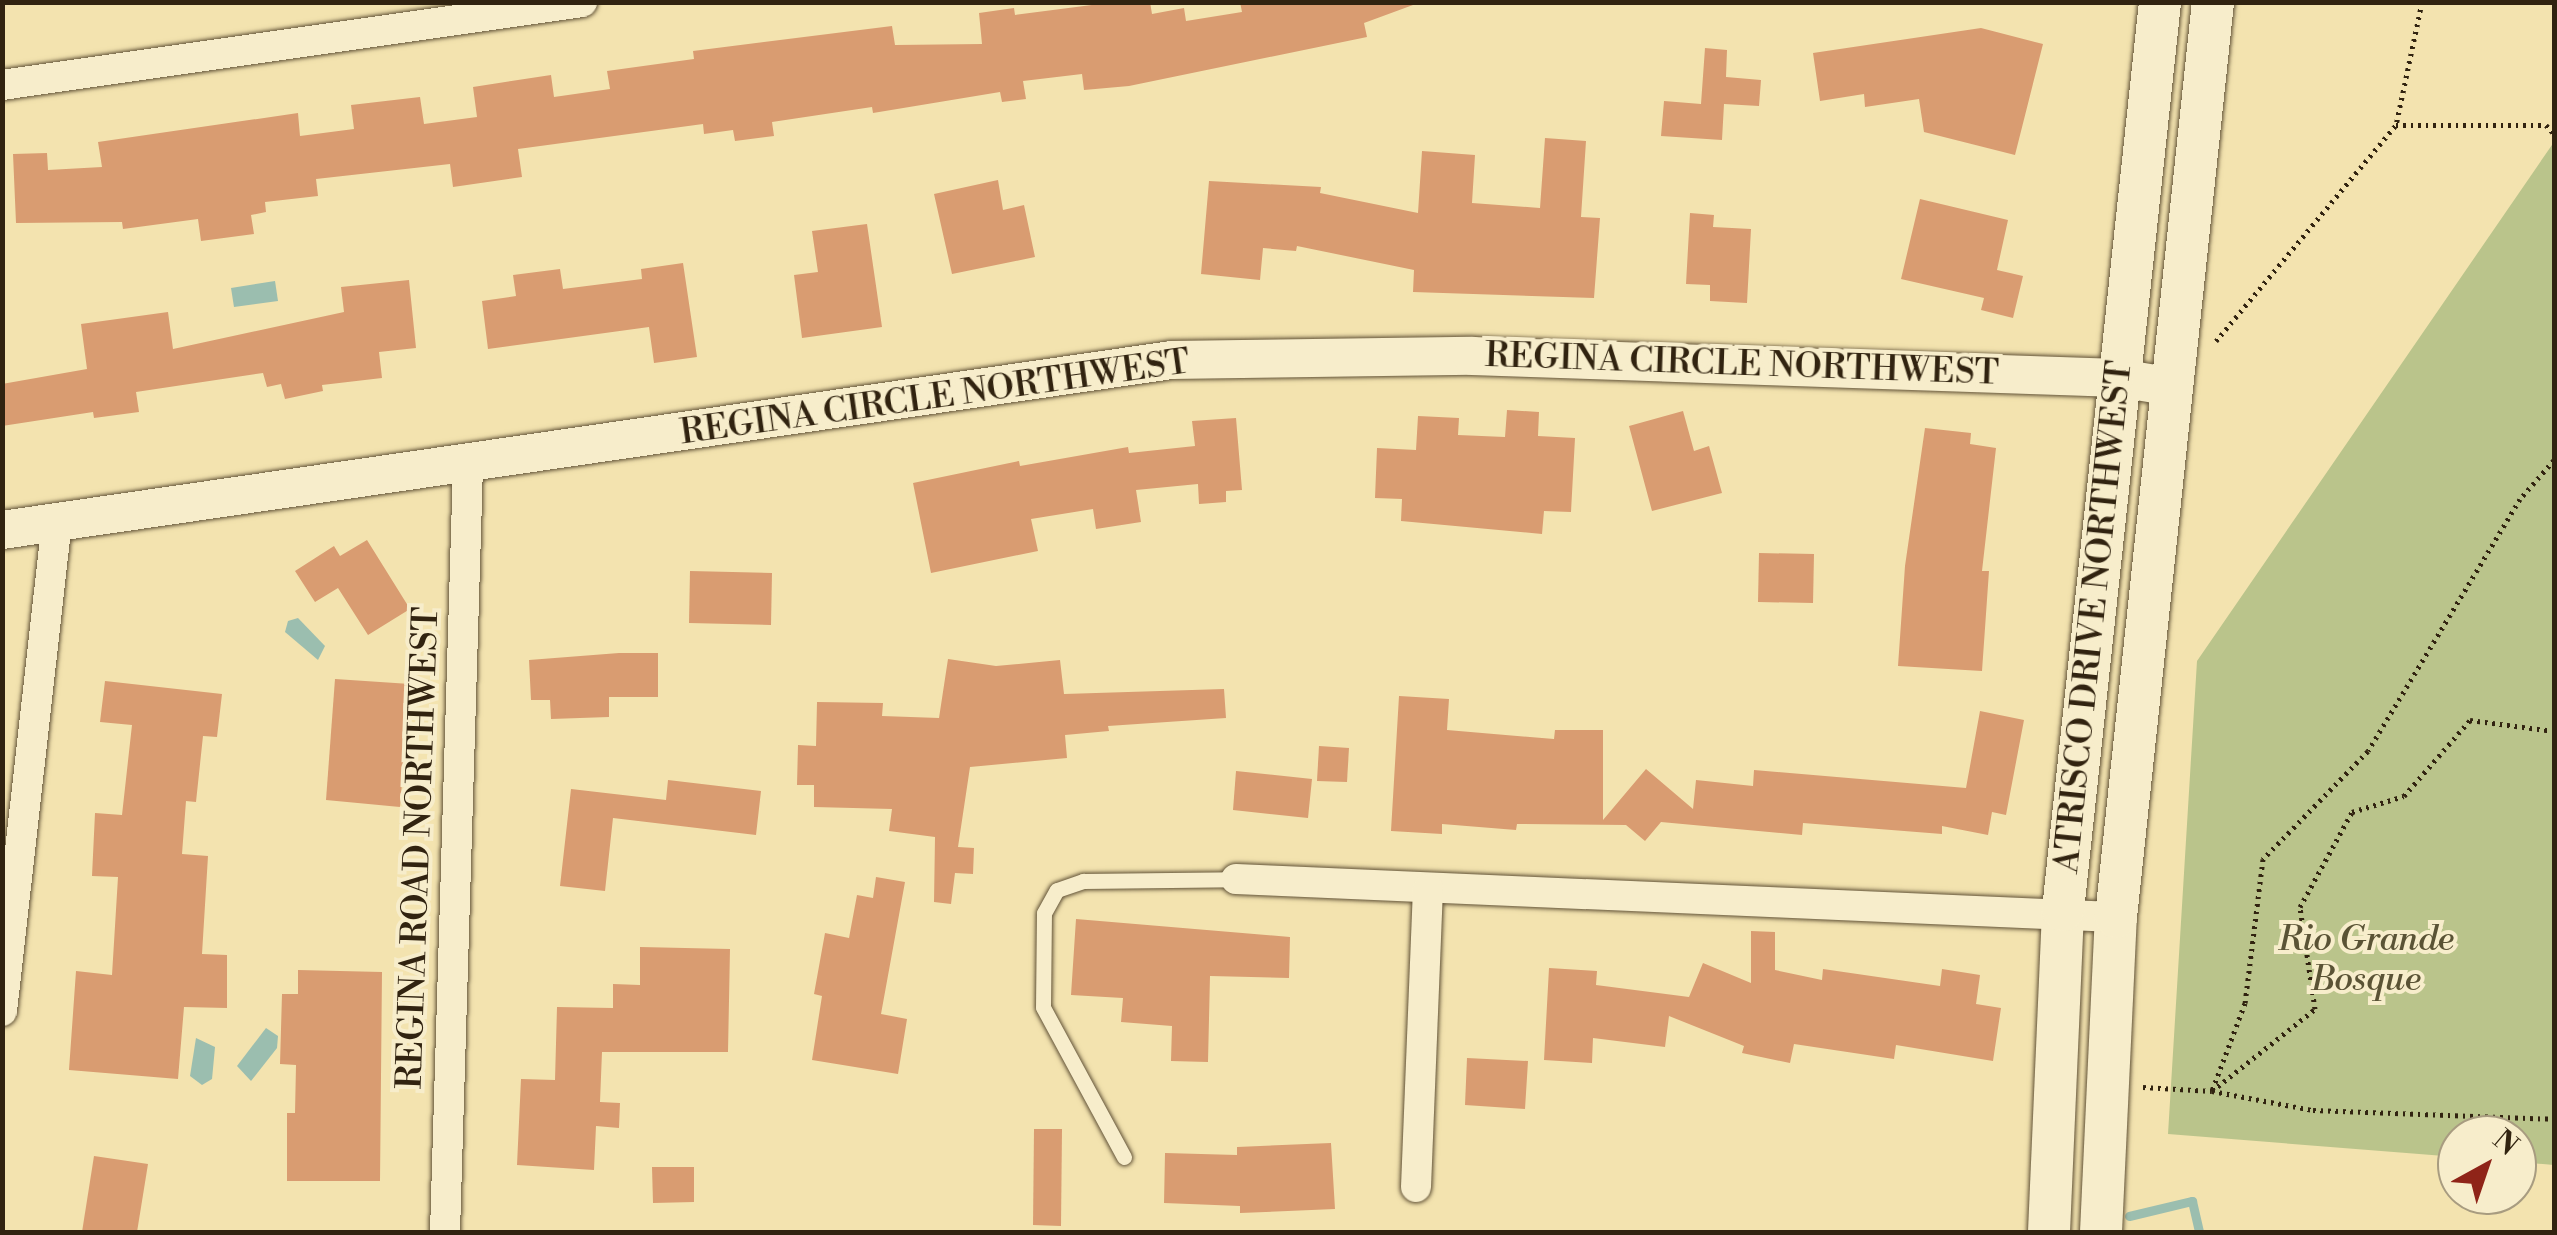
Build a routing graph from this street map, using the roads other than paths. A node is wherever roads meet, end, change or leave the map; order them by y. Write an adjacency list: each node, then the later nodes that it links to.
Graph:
1 (582, 2): 4 (street)
2 (2160, 2): 5 (main road, ATRISCO DRIVE NORTHWEST)
3 (2212, 2): 6 (main road, ATRISCO DRIVE NORTHWEST)
4 (2, 85)
5 (2119, 378): 6 (street, REGINA CIRCLE NORTHWEST); 7 (street, REGINA CIRCLE NORTHWEST); 12 (main road, ATRISCO DRIVE NORTHWEST)
6 (2173, 387): 13 (main road, ATRISCO DRIVE NORTHWEST)
7 (468, 466): 8 (street, REGINA CIRCLE NORTHWEST); 17 (street, REGINA ROAD NORTHWEST)
8 (57, 520): 9 (street, REGINA CIRCLE NORTHWEST); 14 (street)
9 (2, 530)
10 (1236, 879): 11 (street); 15 (lane)
11 (1428, 889): 12 (street); 16 (street)
12 (2063, 910): 13 (street); 18 (main road, ATRISCO DRIVE NORTHWEST)
13 (2116, 916): 19 (main road, ATRISCO DRIVE NORTHWEST)
14 (2, 1011)
15 (1124, 1157)
16 (1416, 1187)
17 (444, 1232)
18 (2049, 1232)
19 (2101, 1232)

